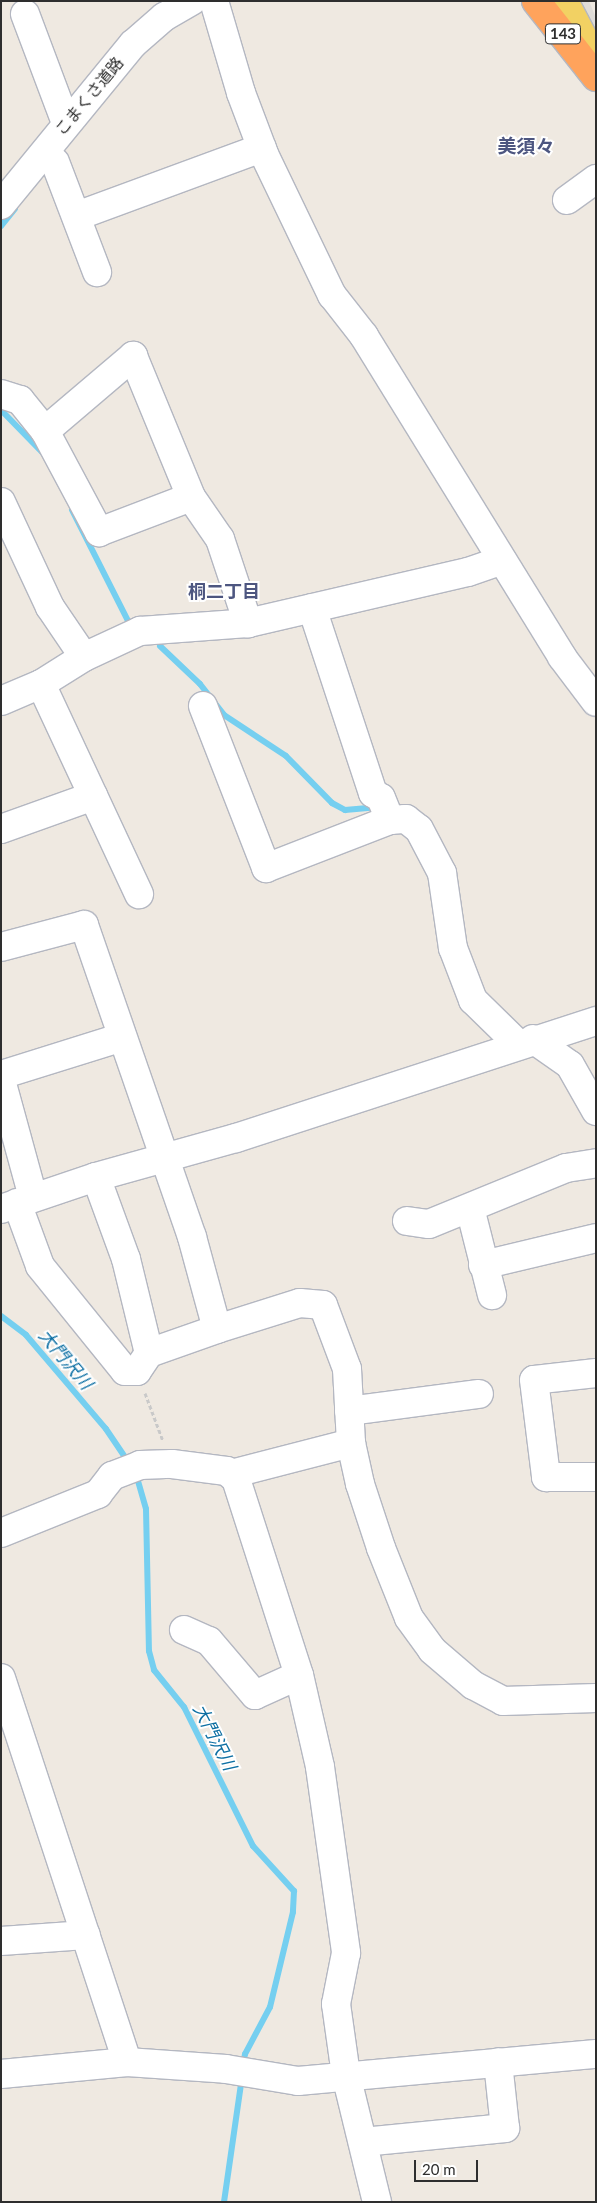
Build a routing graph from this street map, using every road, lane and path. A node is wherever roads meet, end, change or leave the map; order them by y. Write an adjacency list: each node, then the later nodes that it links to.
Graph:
1 (192, 1): 7 (street, こまくさ道路)
2 (214, 1): 8 (street)
3 (536, 1): 6 (highway, 143)
4 (564, 1): 6 (main road)
5 (25, 14): 7 (street)
6 (592, 72)
7 (66, 123): 12 (street, こまくさ道路)
8 (262, 148): 13 (street); 19 (street)
9 (55, 162): 13 (street)
10 (596, 179): 11 (street)
11 (567, 200)
12 (1, 205)
13 (77, 216): 14 (street)
14 (97, 272)
15 (1, 394): 16 (street)
16 (45, 431): 17 (street); 17 (street)
17 (191, 497): 21 (street)
18 (4, 515): 22 (street)
19 (502, 560): 20 (street); 25 (street)
20 (312, 608): 21 (street); 28 (street)
21 (248, 623): 22 (street)
22 (84, 657): 23 (street)
23 (41, 684): 24 (street); 27 (street)
24 (1, 701)
25 (596, 702)
26 (203, 706): 28 (street)
27 (92, 796): 29 (street); 30 (street)
28 (386, 812): 34 (street)
29 (1, 829)
30 (139, 894)
31 (1, 946): 33 (street)
32 (596, 1020): 34 (street)
33 (122, 1037): 35 (street); 38 (street)
34 (526, 1041): 37 (street); 38 (street)
35 (1, 1075)
36 (1, 1080): 41 (street)
37 (596, 1111)
38 (163, 1157): 40 (street); 47 (street)
39 (596, 1163): 42 (street)
40 (96, 1177): 41 (street); 48 (street)
41 (17, 1203): 48 (street)
42 (470, 1208): 43 (street); 45 (street)
43 (407, 1221)
44 (596, 1238): 45 (street)
45 (484, 1265): 46 (street)
46 (492, 1295)
47 (217, 1329): 48 (street); 51 (street)
48 (143, 1362): 53 (path)
49 (596, 1374): 55 (street)
50 (479, 1394): 51 (street)
51 (349, 1412): 52 (street)
52 (351, 1443): 54 (street); 60 (street)
53 (172, 1464): 54 (street); 56 (street)
54 (231, 1474): 58 (street)
55 (596, 1477)
56 (1, 1533)
57 (184, 1630): 58 (street)
58 (299, 1675): 67 (street)
59 (1, 1678): 61 (street)
60 (596, 1698)
61 (86, 1935): 62 (street); 64 (street)
62 (1, 1941)
63 (596, 2054): 65 (street)
64 (127, 2062): 66 (street); 67 (street)
65 (498, 2062): 67 (street); 68 (street)
66 (1, 2074)
67 (346, 2075): 68 (street)
68 (363, 2142): 69 (street)
69 (377, 2202)

